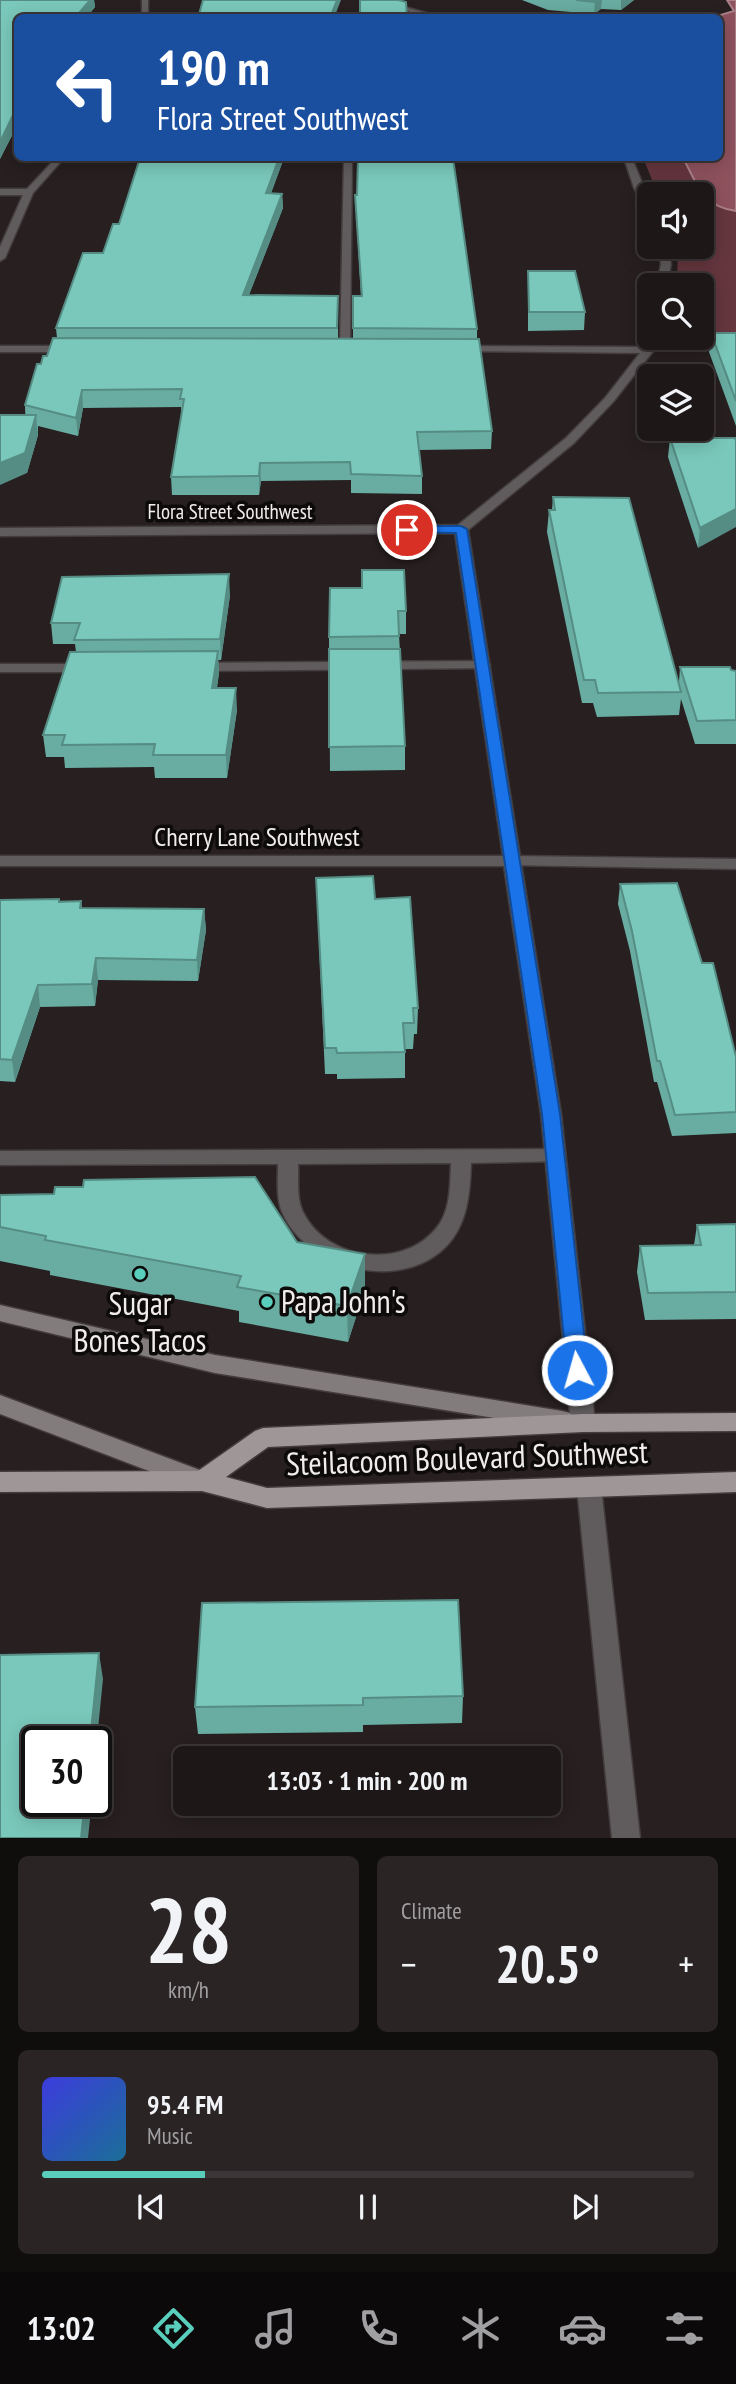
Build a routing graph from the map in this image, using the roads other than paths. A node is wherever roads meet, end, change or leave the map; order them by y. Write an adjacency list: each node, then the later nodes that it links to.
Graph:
1 (371, 0): 2 (street)
2 (426, 14)
3 (57, 161): 8 (street)
4 (348, 161): 12 (street)
5 (629, 161): 6 (street)
6 (637, 185)
7 (0, 192): 8 (street)
8 (29, 192): 9 (street)
9 (0, 258)
10 (637, 344): 14 (street)
11 (331, 348): 12 (street)
12 (345, 348): 13 (street)
13 (359, 348)
14 (442, 348)
15 (0, 349): 16 (street)
16 (83, 349)
17 (646, 350): 18 (street)
18 (461, 529): 19 (street, Flora Street Southwest); 20 (street)
19 (0, 533)
20 (483, 666): 21 (street); 25 (street)
21 (179, 667)
22 (0, 668): 23 (street)
23 (97, 668)
24 (0, 861): 25 (street, Cherry Lane Southwest)
25 (514, 861): 26 (street, Cherry Lane Southwest); 27 (street)
26 (736, 864)
27 (555, 1156): 28 (street); 34 (street)
28 (461, 1157): 30 (street); 30 (street)
29 (0, 1158): 30 (street)
30 (288, 1159)
31 (0, 1313): 34 (main road, Steilacoom Boulevard Southwest)
32 (0, 1404): 35 (main road, Steilacoom Boulevard Southwest)
33 (736, 1422): 34 (main road, Steilacoom Boulevard Southwest)
34 (583, 1423): 35 (main road, Steilacoom Boulevard Southwest)
35 (202, 1481): 36 (main road); 38 (main road, Steilacoom Boulevard Southwest)
36 (0, 1482)
37 (736, 1482): 38 (main road, Steilacoom Boulevard Southwest)
38 (589, 1487): 39 (street)
39 (626, 1838)

